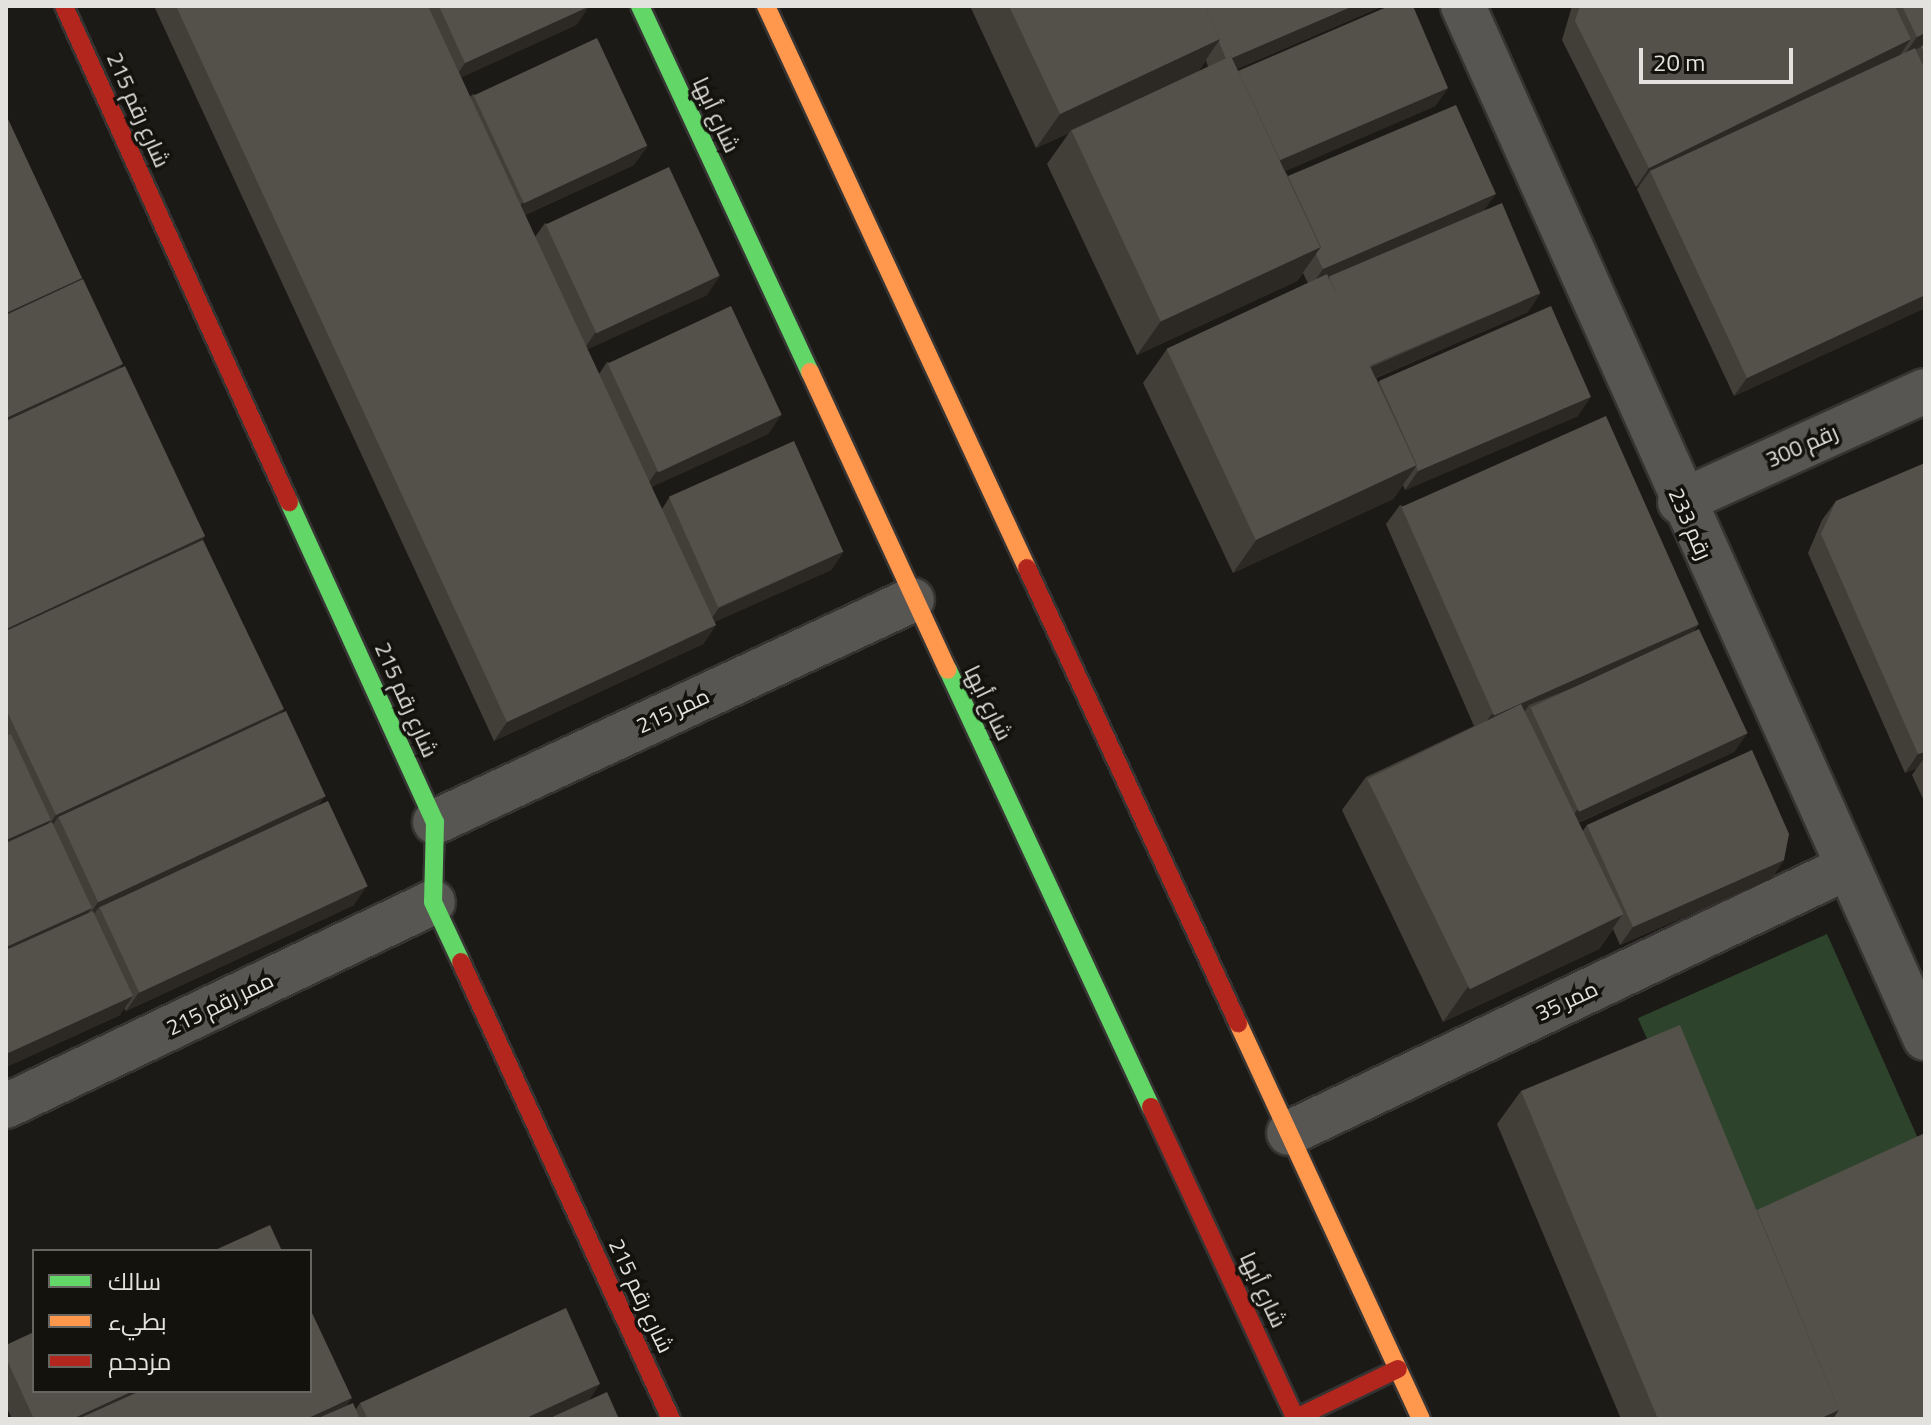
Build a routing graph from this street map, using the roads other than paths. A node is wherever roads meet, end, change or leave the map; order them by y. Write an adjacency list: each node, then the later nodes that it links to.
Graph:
1 (64, 6): 8 (street, شارع رقم 215)
2 (640, 6): 7 (street, شارع أبها)
3 (766, 6): 13 (street)
4 (1463, 6): 6 (street, رقم 233)
5 (1925, 391): 6 (street, رقم 300)
6 (1680, 502): 9 (street, رقم 233)
7 (912, 600): 8 (street, ممر 215); 15 (street, شارع أبها)
8 (435, 822): 10 (street, شارع رقم 215)
9 (1846, 868): 11 (street, رقم 233); 13 (street, ممر 35)
10 (433, 902): 12 (street, ممر رقم 215); 16 (street, شارع رقم 215)
11 (1925, 1038)
12 (6, 1106)
13 (1289, 1133): 14 (street)
14 (1398, 1369): 15 (street); 17 (street)
15 (1296, 1418)
16 (671, 1419)
17 (1421, 1419)

